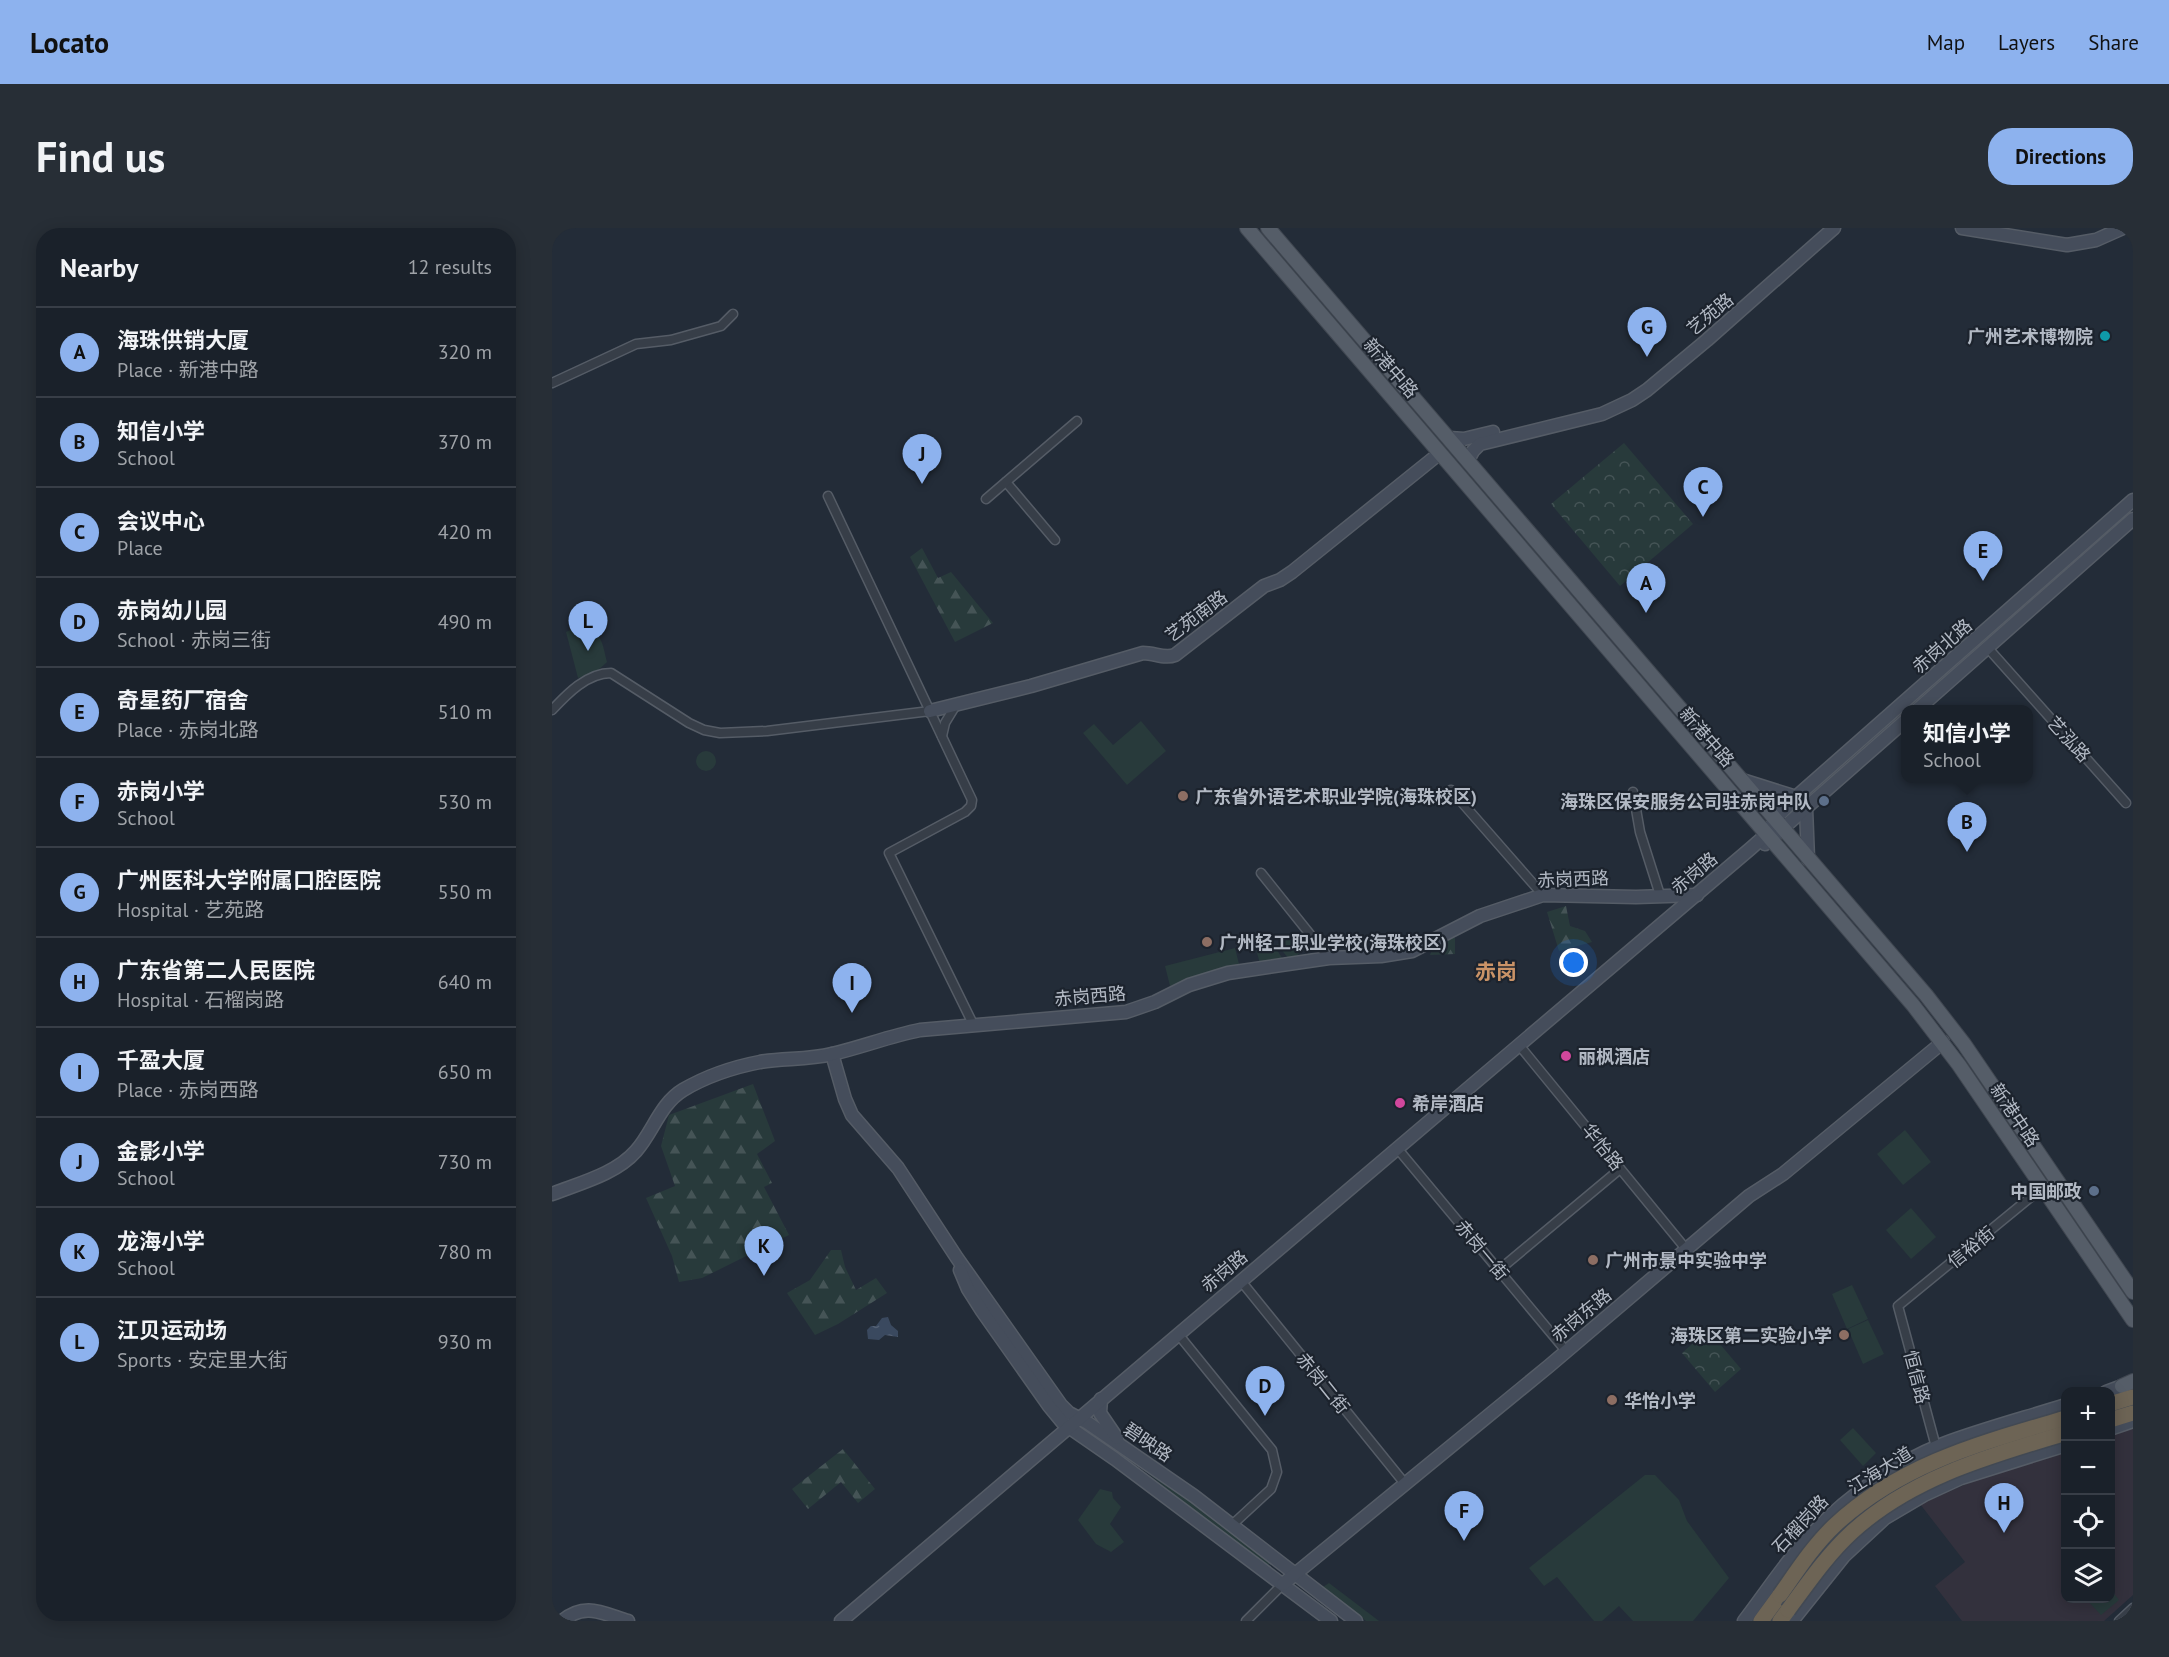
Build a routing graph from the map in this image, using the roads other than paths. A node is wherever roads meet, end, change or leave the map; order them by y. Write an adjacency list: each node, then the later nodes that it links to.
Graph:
1 (1247, 228): 13 (main road, 新港中路)
2 (1269, 228): 12 (main road, 新港中路)
3 (1823, 228): 12 (street, 艺苑路)
4 (1834, 228): 14 (street, 艺苑路)
5 (1962, 228): 8 (street)
6 (2001, 228): 7 (street)
7 (2106, 228)
8 (2123, 228)
9 (733, 314): 10 (street)
10 (552, 383)
11 (1077, 421): 15 (street)
12 (1449, 438): 14 (main road, 新港中路)
13 (1440, 453): 22 (street, 艺苑南路); 37 (main road, 新港中路)
14 (1468, 460): 30 (main road, 新港中路)
15 (1006, 482): 17 (street); 20 (street)
16 (828, 496): 27 (street)
17 (986, 499)
18 (2133, 500): 23 (street, 赤岗北路)
19 (2133, 519): 21 (street, 赤岗北路)
20 (1055, 540)
21 (1988, 647): 25 (street, 赤岗北路); 34 (street, 艺泓路)
22 (956, 705): 27 (street, 艺苑南路); 29 (street)
23 (1901, 705)
24 (1901, 705): 33 (street, 赤岗北路)
25 (1923, 705)
26 (552, 710): 27 (street)
27 (930, 711): 29 (street)
28 (1901, 724): 35 (street)
29 (942, 736): 45 (street)
30 (1742, 780): 33 (street); 36 (main road, 新港中路)
31 (1451, 790): 40 (street)
32 (1633, 792): 42 (street)
33 (1796, 798): 36 (street, 赤岗北路)
34 (2126, 803)
35 (1806, 808): 36 (street); 38 (street)
36 (1778, 824): 37 (street, 赤岗路); 38 (main road, 新港中路)
37 (1769, 836): 41 (street, 赤岗路); 43 (street, 赤岗路); 47 (main road, 新港中路)
38 (1808, 859): 46 (main road, 新港中路)
39 (1261, 873): 44 (street)
40 (1543, 895): 42 (street, 赤岗西路); 44 (street, 赤岗西路)
41 (1697, 895): 42 (street, 赤岗西路); 43 (street, 赤岗路)
42 (1660, 896)
43 (1632, 950): 48 (street, 赤岗路)
44 (1329, 958): 45 (street, 赤岗西路)
45 (973, 1024): 49 (street, 赤岗西路)
46 (1955, 1032): 47 (main road); 50 (main road, 新港中路)
47 (1943, 1042): 51 (main road, 新港中路); 56 (street, 赤岗东路)
48 (1519, 1045): 52 (street, 赤岗路); 53 (street, 华怡路)
49 (832, 1054): 55 (street, 赤岗西路); 57 (street, 碧映路)
50 (1972, 1056): 51 (main road); 60 (main road, 新港中路)
51 (1959, 1065): 54 (main road, 新港中路)
52 (1397, 1148): 58 (street, 赤岗一街); 59 (street, 赤岗路)
53 (1620, 1169): 56 (street, 华怡路); 58 (street)
54 (2043, 1187): 61 (main road, 新港中路); 62 (street, 信裕街)
55 (552, 1194)
56 (1686, 1249): 66 (street, 赤岗东路)
57 (957, 1258): 74 (street, 碧映路); 78 (street, 碧映路)
58 (1499, 1270): 66 (street, 赤岗一街)
59 (1240, 1281): 65 (street, 赤岗路); 87 (street, 赤岗二街)
60 (2133, 1292)
61 (2118, 1298): 63 (main road, 新港中路); 64 (main road)
62 (1898, 1306): 83 (street, 恒信路)
63 (2133, 1320)
64 (2133, 1329)
65 (1178, 1334): 69 (street, 赤岗路); 88 (street)
66 (1566, 1351): 87 (street, 赤岗东路)
67 (2130, 1388): 68 (street); 70 (highway)
68 (2115, 1390)
69 (1101, 1399): 74 (street, 赤岗路); 84 (street)
70 (2115, 1400)
71 (2061, 1406): 73 (street, 石榴岗路)
72 (2133, 1413): 75 (highway)
73 (2035, 1414): 80 (street, 石榴岗路); 85 (street)
74 (1079, 1418): 78 (street, 赤岗路); 84 (street, 碧映路)
75 (2115, 1418)
76 (2061, 1420): 100 (highway, 江海大道, bridge)
77 (2133, 1421): 79 (street)
78 (1069, 1427): 90 (street, 碧映路); 95 (street, 赤岗路)
79 (2115, 1427)
80 (1982, 1432): 83 (street, 石榴岗路); 86 (street)
81 (2061, 1435): 92 (highway, 江海大道, bridge)
82 (2061, 1446): 85 (street)
83 (1936, 1448): 99 (street, 石榴岗路)
84 (1127, 1450): 88 (street, 碧映路)
85 (2049, 1450): 86 (street)
86 (1995, 1467): 92 (street)
87 (1406, 1485): 89 (street, 赤岗东路)
88 (1232, 1525): 89 (street, 碧映路)
89 (1295, 1574): 90 (street, 赤岗东路); 98 (street, 碧映路)
90 (1283, 1584): 96 (street, 赤岗东路); 97 (street, 碧映路)
91 (2133, 1608): 101 (street)
92 (1787, 1617)
93 (562, 1621): 94 (street)
94 (628, 1621)
95 (841, 1621)
96 (1246, 1621)
97 (1332, 1621)
98 (1356, 1621)
99 (1744, 1621)
100 (1761, 1621)
101 (2119, 1621)

